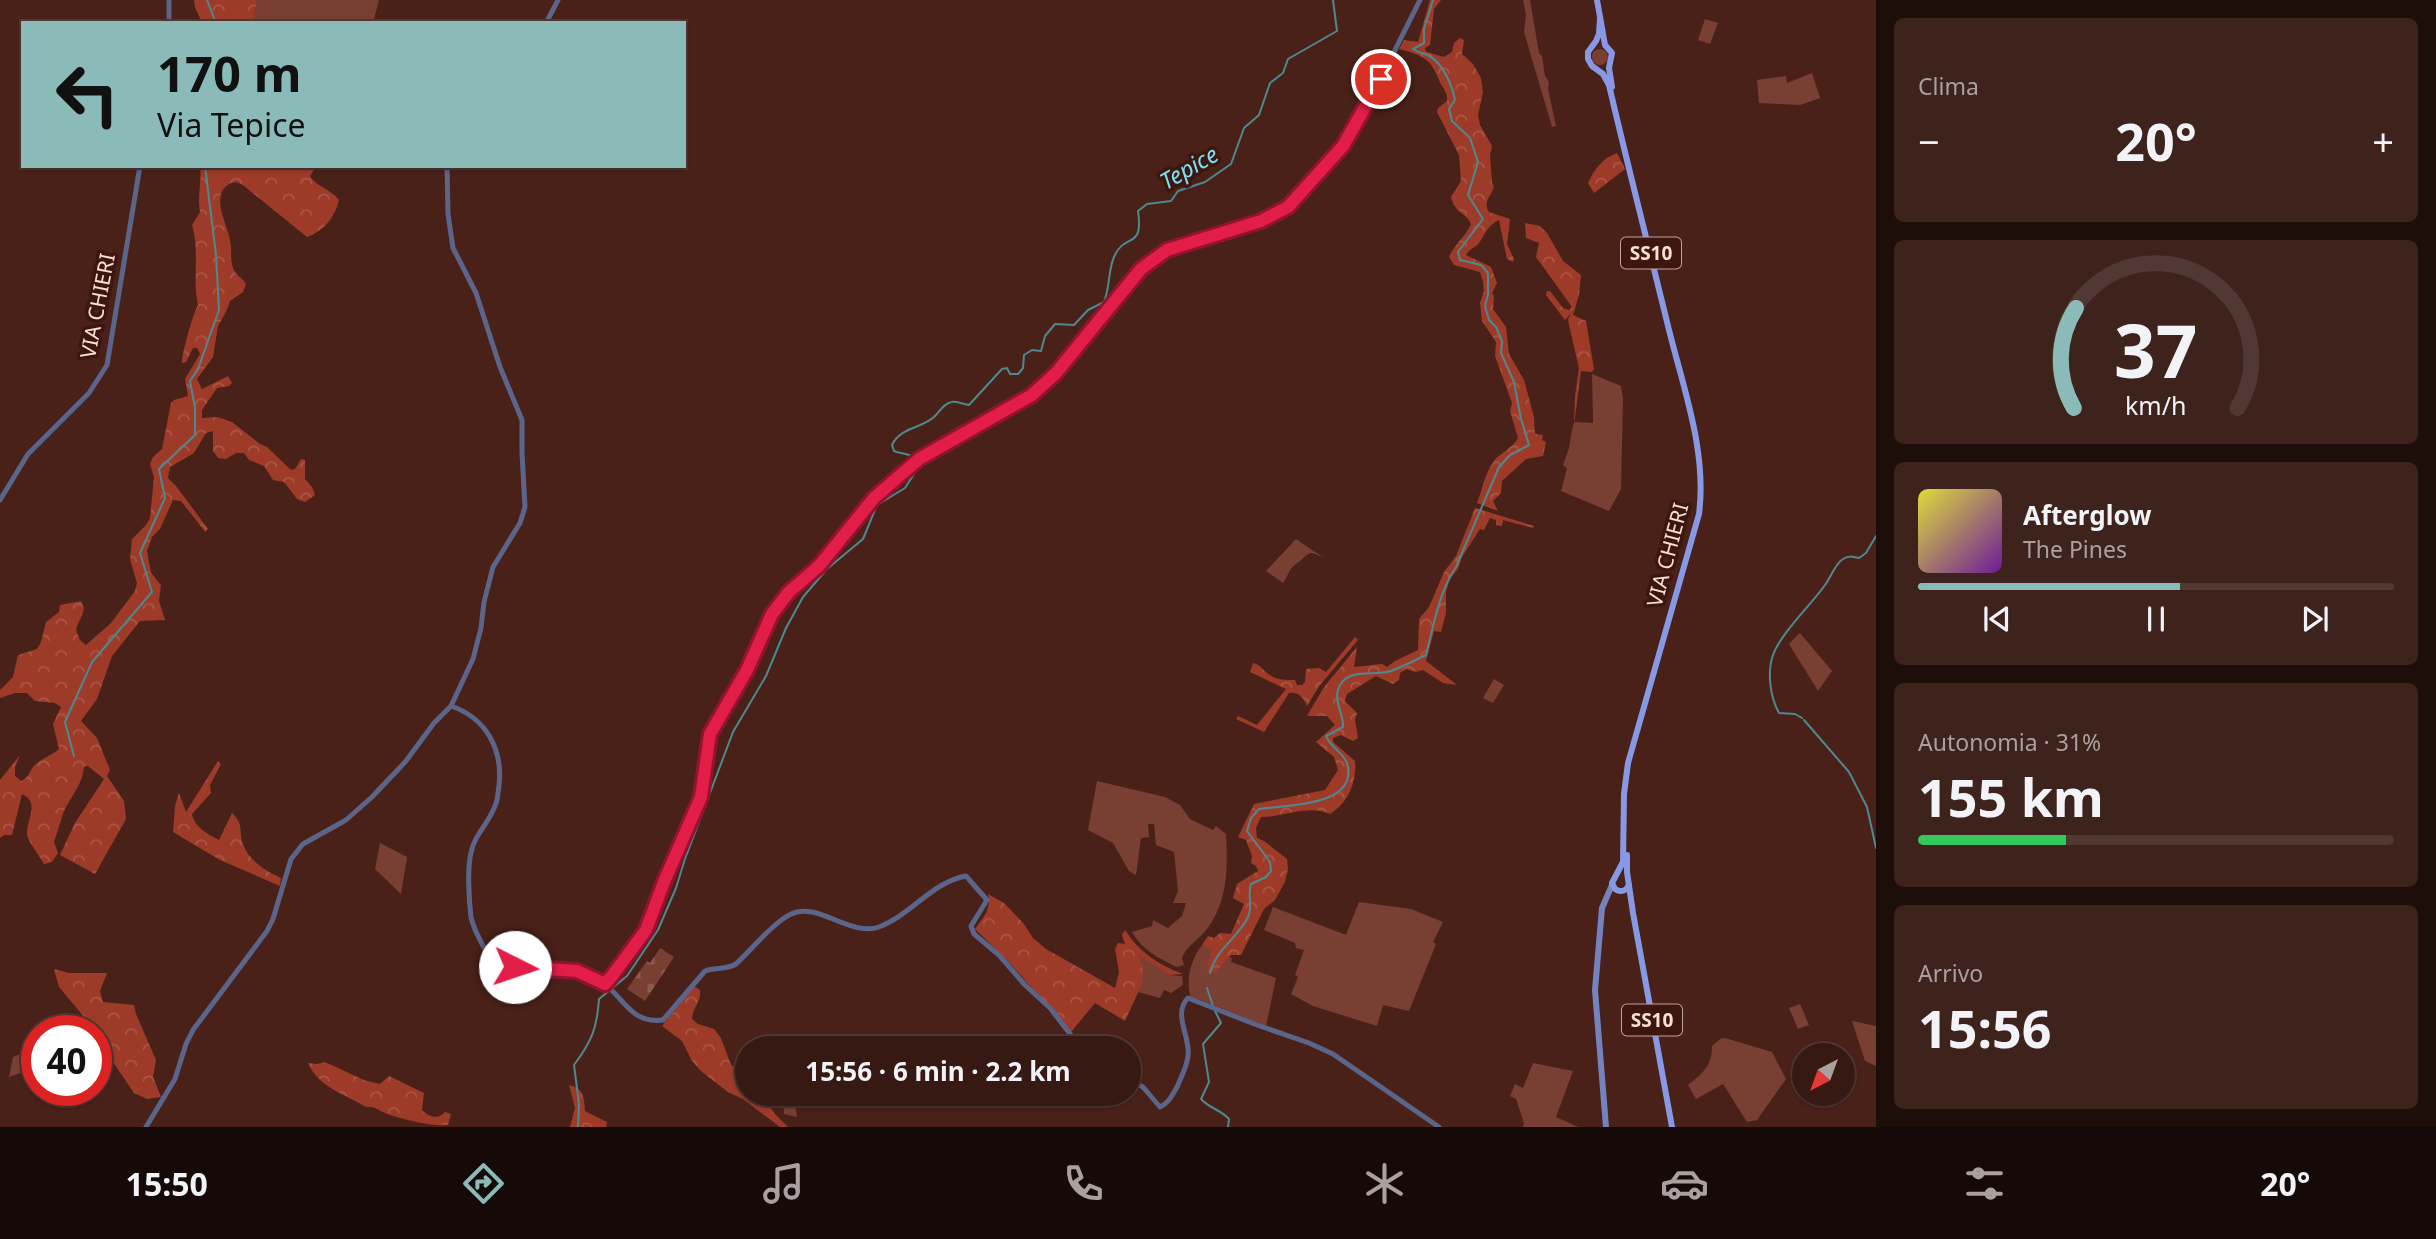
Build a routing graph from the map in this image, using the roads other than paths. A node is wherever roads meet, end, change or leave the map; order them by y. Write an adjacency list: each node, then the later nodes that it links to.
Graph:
1 (169, 0): 6 (street)
2 (558, 0): 7 (street)
3 (1420, 0): 25 (street)
4 (1597, 0): 5 (main road)
5 (1600, 19): 8 (main road, VIA CHIERI); 9 (main road, VIA CHIERI)
6 (169, 21)
7 (547, 21)
8 (1605, 45): 9 (main road); 10 (main road, VIA CHIERI / SS10)
9 (1593, 46): 11 (main road, VIA CHIERI / SS10)
10 (1610, 64): 11 (main road); 14 (main road, VIA CHIERI / SS10)
11 (1599, 69): 14 (main road, VIA CHIERI / SS10)
12 (140, 168): 15 (street, VIA CHIERI)
13 (447, 168): 16 (street)
14 (1631, 173): 17 (main road, VIA CHIERI / SS10)
15 (0, 500)
16 (450, 706): 25 (street); 28 (street)
17 (1624, 826): 18 (main road, VIA CHIERI); 19 (main road, VIA CHIERI)
18 (1618, 874): 19 (main road); 20 (main road)
19 (1627, 877): 21 (main road)
20 (1612, 885): 22 (main road); 24 (main road)
21 (1629, 885): 22 (main road); 23 (main road)
22 (1619, 891): 23 (main road); 24 (main road)
23 (1633, 913): 31 (main road, SS10)
24 (1602, 918): 30 (main road)
25 (606, 985): 26 (street)
26 (1072, 1036)
27 (1141, 1086): 29 (street)
28 (146, 1127)
29 (1439, 1127)
30 (1606, 1127)
31 (1672, 1127)

